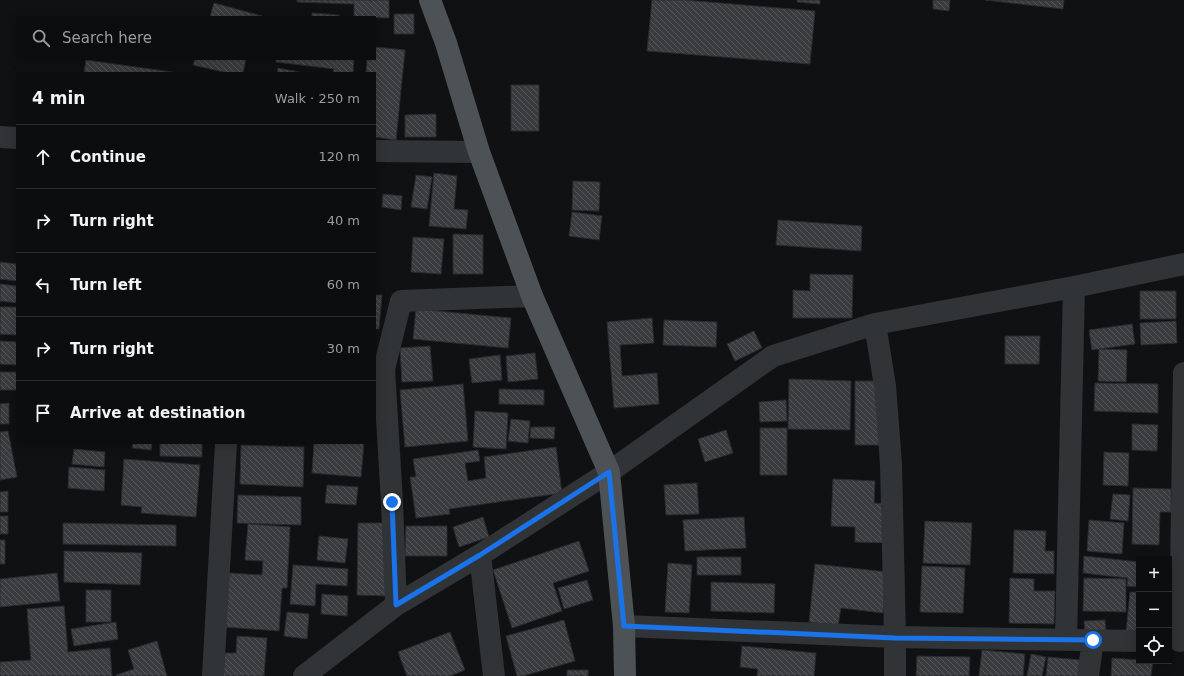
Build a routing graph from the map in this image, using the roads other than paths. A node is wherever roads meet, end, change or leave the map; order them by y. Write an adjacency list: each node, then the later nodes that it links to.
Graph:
1 (430, 0): 5 (main road)
2 (0, 137): 3 (street)
3 (16, 138)
4 (376, 151): 5 (street)
5 (479, 152): 8 (main road)
6 (1184, 264): 7 (street)
7 (1074, 287): 9 (street); 17 (street)
8 (532, 296): 12 (main road); 14 (street)
9 (875, 324): 12 (street); 16 (street)
10 (1184, 372): 20 (street)
11 (226, 444): 21 (street)
12 (609, 472): 13 (street); 15 (main road)
13 (480, 555): 14 (street); 23 (street)
14 (396, 605): 22 (street)
15 (624, 626): 16 (street); 24 (main road)
16 (895, 638): 17 (street); 25 (street)
17 (1066, 640): 18 (street)
18 (1093, 640): 19 (street); 26 (street)
19 (1136, 641)
20 (1178, 641)
21 (214, 676)
22 (304, 676)
23 (494, 676)
24 (625, 676)
25 (895, 676)
26 (1088, 676)

